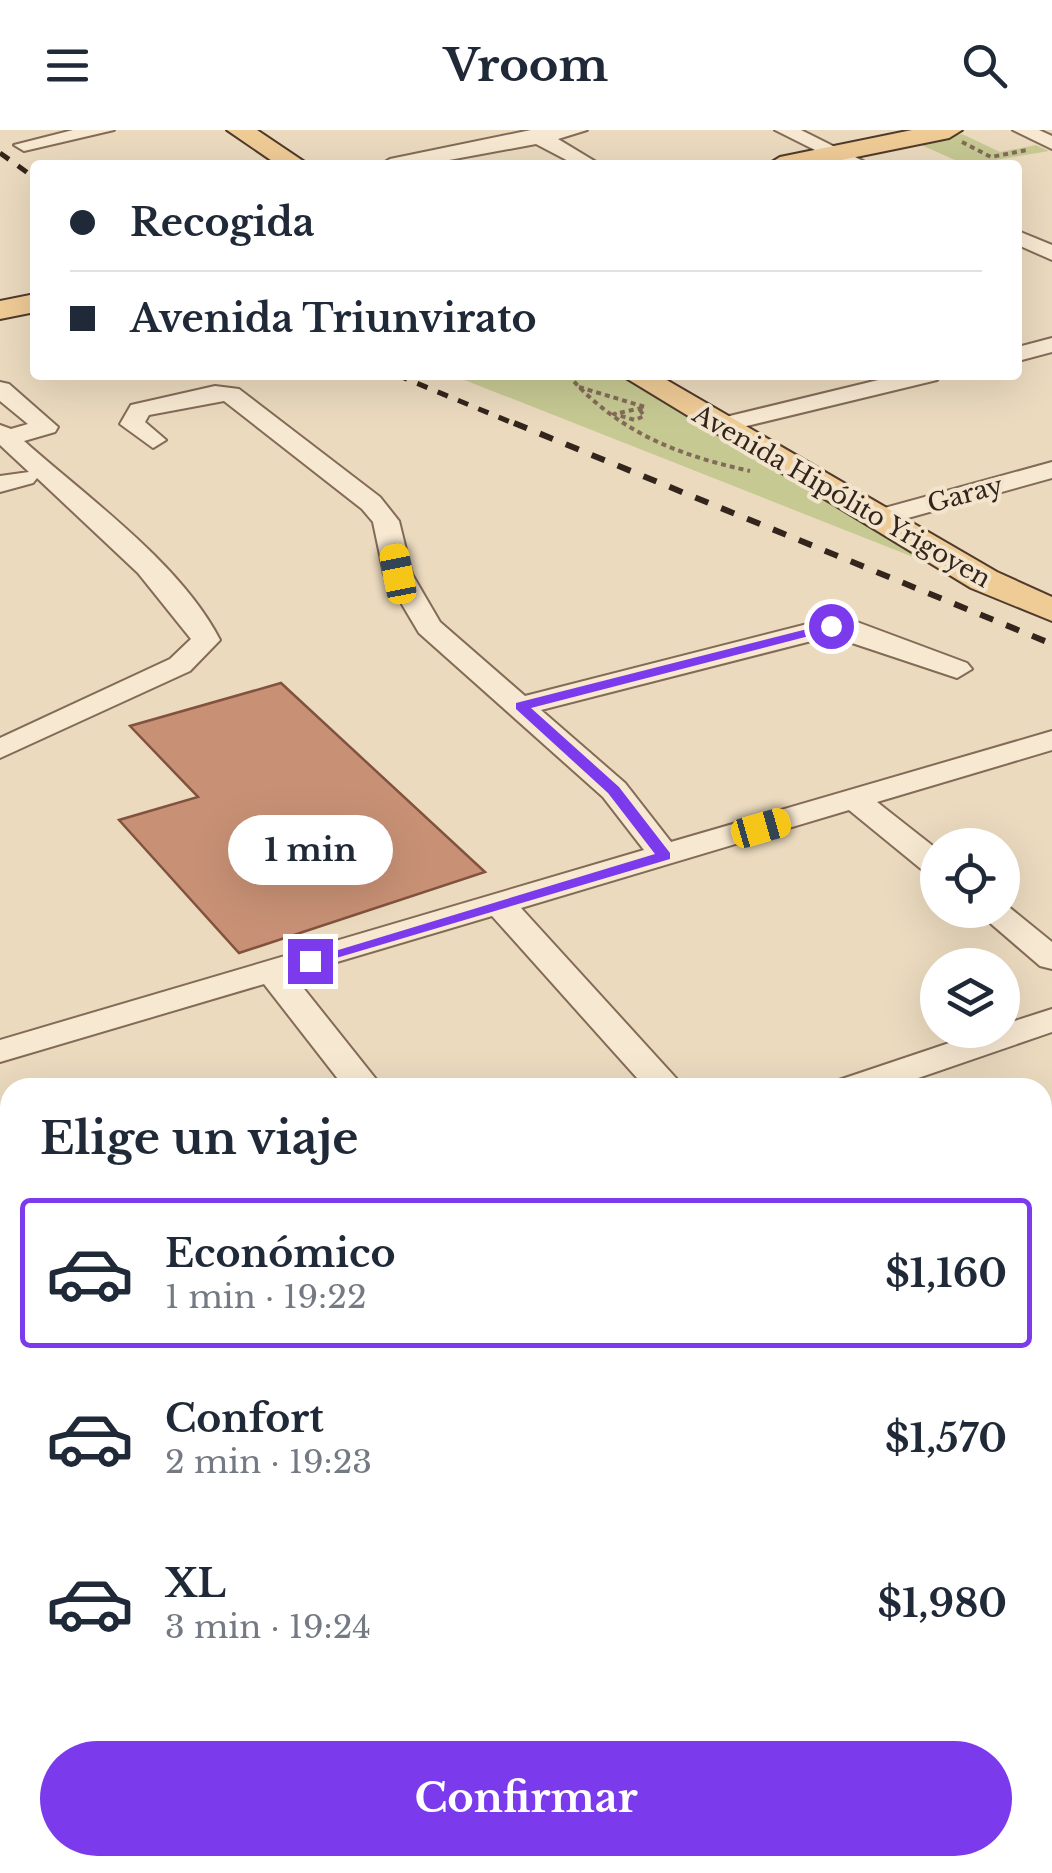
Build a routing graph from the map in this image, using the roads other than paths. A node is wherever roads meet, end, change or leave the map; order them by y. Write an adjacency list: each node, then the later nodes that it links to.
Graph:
1 (104, 130): 8 (street)
2 (240, 130): 10 (main road)
3 (577, 130): 7 (street)
4 (785, 130): 13 (street)
5 (1023, 130): 9 (street)
6 (945, 131): 13 (main road)
7 (533, 134): 11 (street); 12 (street)
8 (24, 145)
9 (1044, 146)
10 (288, 160)
11 (413, 160)
12 (582, 160)
13 (849, 160)
14 (1022, 239): 15 (street)
15 (1052, 254): 16 (street)
16 (1022, 261)
17 (30, 304): 18 (main road)
18 (0, 309)
19 (1052, 346): 20 (street)
20 (1022, 353)
21 (645, 380): 24 (main road, Avenida Hipólito Yrigoyen)
22 (908, 380): 24 (street)
23 (0, 389): 26 (street)
24 (722, 425): 29 (main road, Avenida Hipólito Yrigoyen)
25 (154, 440): 33 (street)
26 (2, 442): 28 (street); 31 (street)
27 (1052, 470): 29 (street, Garay)
28 (12, 481): 31 (street)
29 (879, 518): 30 (main road, Avenida Hipólito Yrigoyen)
30 (1052, 610)
31 (198, 622): 35 (street)
32 (957, 669): 33 (street)
33 (521, 706): 38 (street)
34 (1052, 740): 36 (street)
35 (0, 749)
36 (857, 801): 37 (street); 38 (street)
37 (920, 852)
38 (664, 856): 39 (street)
39 (502, 906): 42 (street); 46 (street)
40 (1014, 928): 41 (street)
41 (1052, 959)
42 (272, 972): 44 (street); 45 (street)
43 (1052, 1020): 47 (street)
44 (0, 1051)
45 (356, 1078)
46 (657, 1078)
47 (881, 1078)

